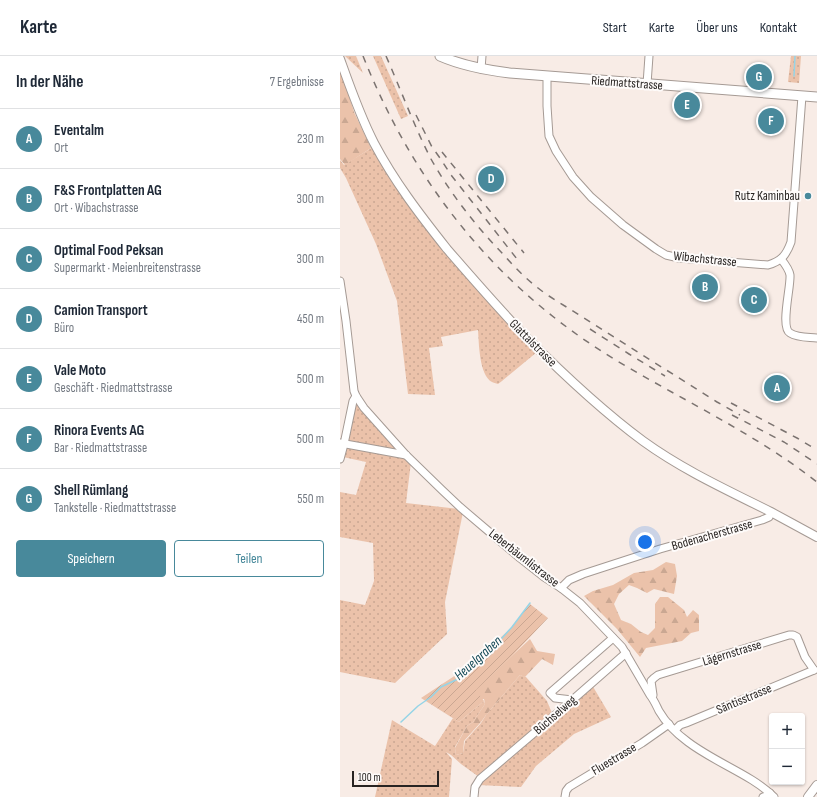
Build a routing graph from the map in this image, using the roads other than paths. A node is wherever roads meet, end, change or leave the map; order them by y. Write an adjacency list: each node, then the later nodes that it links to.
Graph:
1 (440, 56): 5 (main road, Riedmattstrasse)
2 (482, 56): 5 (street)
3 (649, 56): 7 (street)
4 (340, 59): 17 (street, Glattalstrasse)
5 (481, 69): 6 (main road, Riedmattstrasse)
6 (548, 76): 7 (main road, Riedmattstrasse); 10 (street, Wibachstrasse)
7 (647, 84): 8 (main road, Riedmattstrasse)
8 (802, 96): 9 (main road, Riedmattstrasse); 10 (street)
9 (817, 97)
10 (781, 259): 12 (street)
11 (340, 281): 13 (street, Leberbäumlistrasse)
12 (817, 338)
13 (356, 396): 14 (street); 15 (street, Leberbäumlistrasse)
14 (342, 443): 15 (street); 16 (street)
15 (406, 455): 19 (street, Leberbäumlistrasse)
16 (340, 459)
17 (771, 512): 18 (street, Glattalstrasse); 19 (street, Bodenacherstrasse)
18 (817, 537)
19 (561, 588): 20 (street, Leberbäumlistrasse)
20 (613, 638): 21 (street, Leberbäumlistrasse); 24 (street)
21 (626, 653): 23 (street, Leberbäumlistrasse); 24 (street, Büchselweg)
22 (816, 670): 23 (street, Lägernstrasse); 26 (street, Säntisstrasse)
23 (654, 699): 25 (street, Leberbäumlistrasse)
24 (572, 700): 29 (street, Büchselweg)
25 (669, 724): 26 (street, Leberbäumlistrasse); 30 (street, Fluestrasse)
26 (675, 730): 28 (street, Leberbäumlistrasse)
27 (817, 785): 32 (street)
28 (772, 795): 31 (street)
29 (474, 797)
30 (565, 797)
31 (762, 797)
32 (808, 797)

